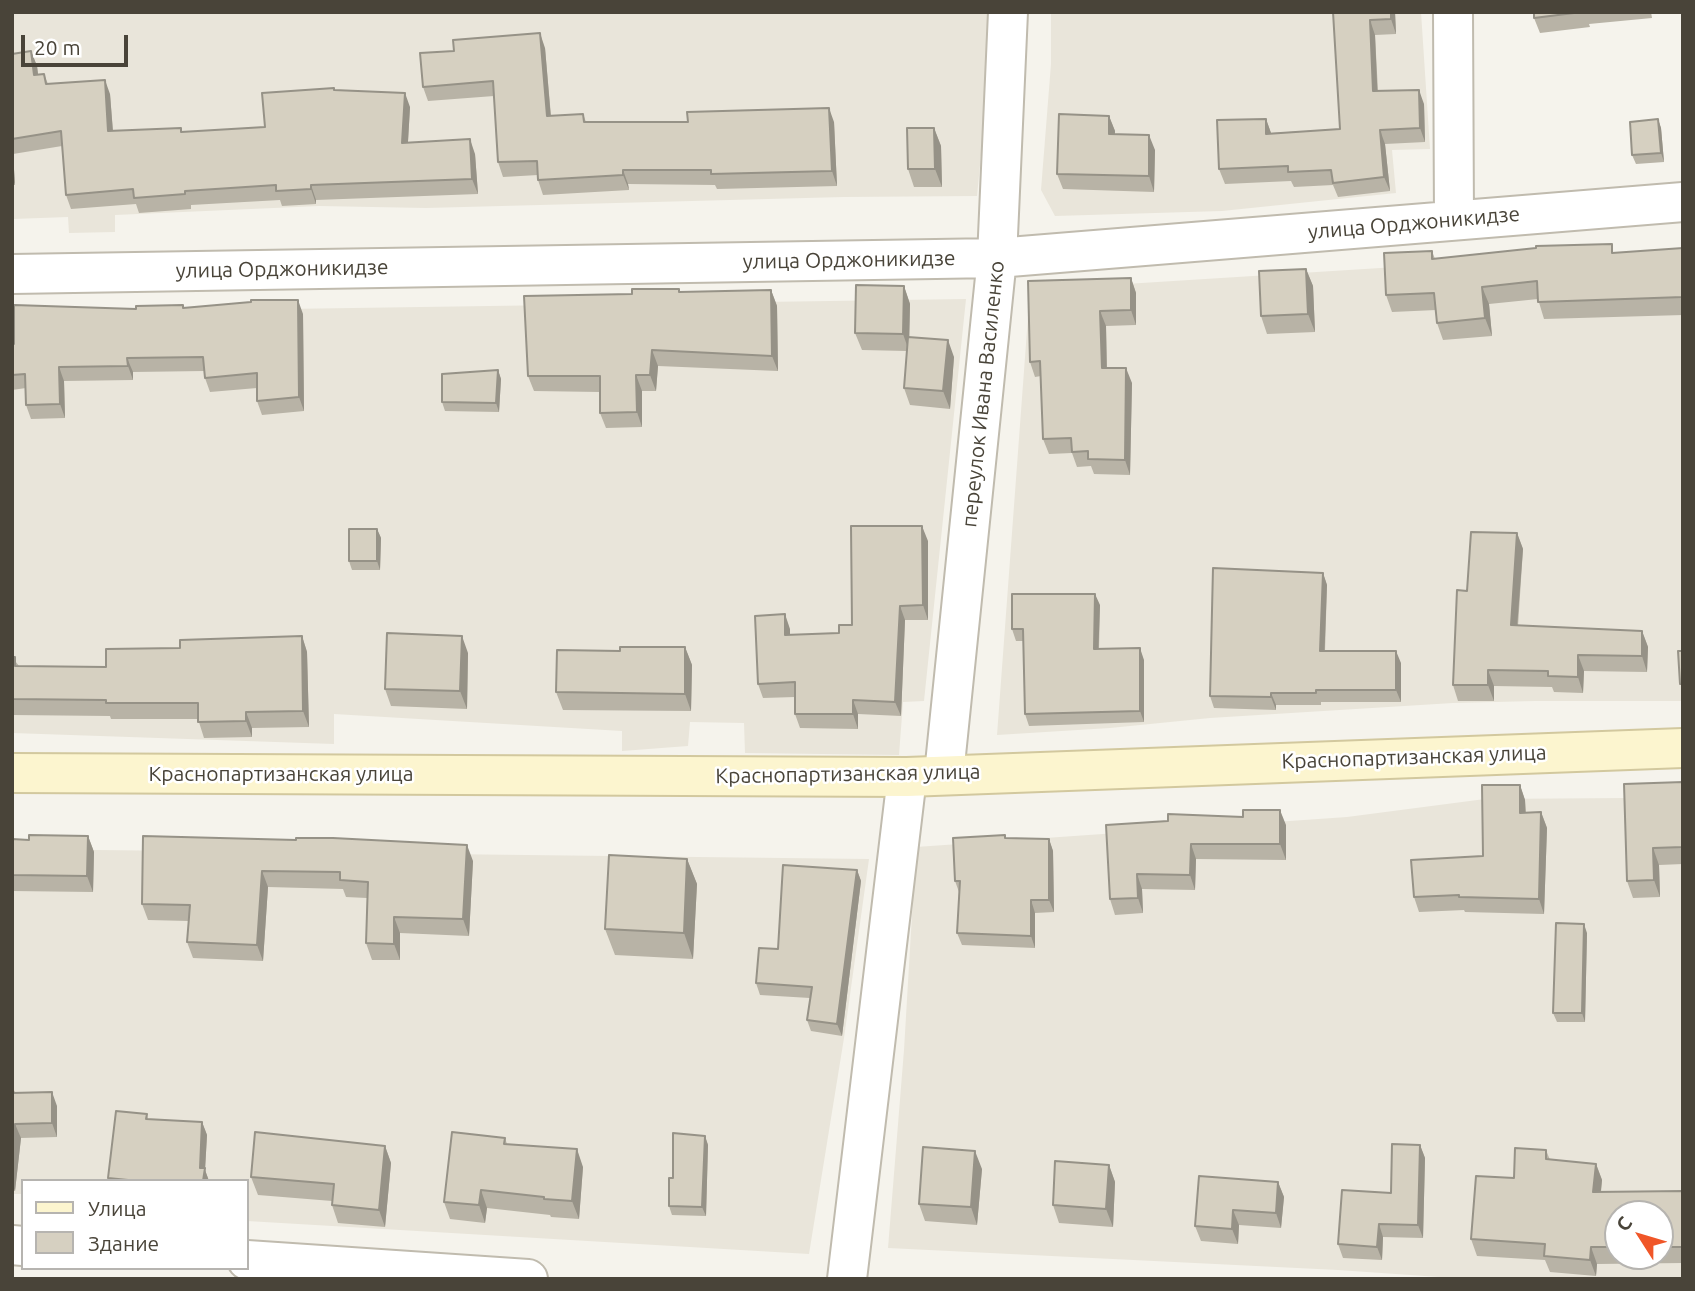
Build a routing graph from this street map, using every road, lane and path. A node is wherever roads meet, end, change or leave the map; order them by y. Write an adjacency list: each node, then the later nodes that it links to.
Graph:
1 (1008, 12): 5 (street, переулок Ивана Василенко)
2 (1453, 12): 4 (street)
3 (1683, 202): 4 (street, улица Орджоникидзе)
4 (1454, 220): 5 (street, улица Орджоникидзе)
5 (997, 258): 6 (street, улица Орджоникидзе); 9 (street, переулок Ивана Василенко)
6 (12, 274)
7 (1683, 748): 9 (street, Краснопартизанская улица)
8 (12, 773): 9 (street, Краснопартизанская улица)
9 (926, 776): 12 (street, переулок Ивана Василенко)
10 (248, 1260): 11 (street)
11 (528, 1279)
12 (847, 1279)

